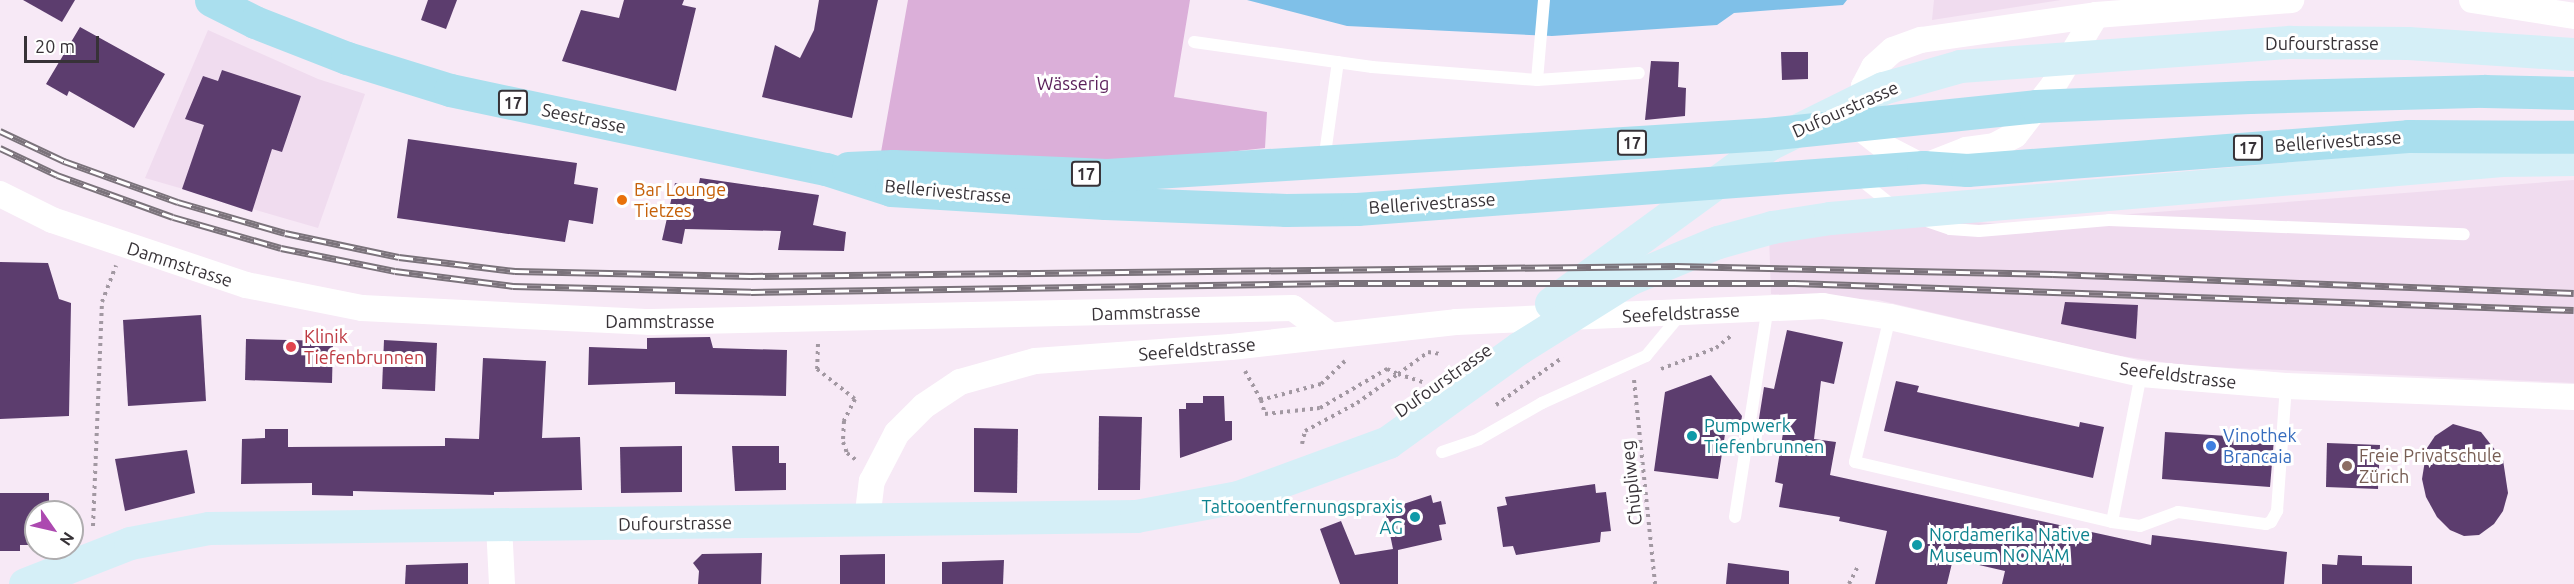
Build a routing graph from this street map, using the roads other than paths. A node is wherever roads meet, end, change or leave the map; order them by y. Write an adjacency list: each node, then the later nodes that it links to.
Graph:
1 (211, 0): 19 (main road, Seestrasse / 17)
2 (1544, 0): 11 (lane)
3 (2291, 0): 5 (street)
4 (2472, 0): 6 (street)
5 (2096, 15): 13 (street, Bellerivestrasse); 14 (street)
6 (2574, 16)
7 (1194, 42): 9 (lane)
8 (2574, 54): 30 (main road, Dufourstrasse)
9 (1338, 62): 11 (lane); 17 (lane)
10 (1639, 73): 11 (lane)
11 (1536, 80)
12 (2574, 93): 13 (main road, Bellerivestrasse / 17)
13 (2036, 106): 14 (main road, Bellerivestrasse / 17); 18 (street, Bellerivestrasse)
14 (1858, 126): 17 (main road, Bellerivestrasse / 17); 18 (street, Bellerivestrasse)
15 (2574, 137): 18 (main road, Bellerivestrasse / 17)
16 (2574, 159): 30 (main road, Dufourstrasse)
17 (1324, 162): 19 (main road, Bellerivestrasse / 17)
18 (1923, 167): 20 (main road, Bellerivestrasse / 17)
19 (826, 169): 20 (main road, Bellerivestrasse / 17)
20 (1851, 172): 22 (lane)
21 (0, 194): 26 (street, Dammstrasse)
22 (2464, 234)
23 (1768, 307): 24 (street, Seefeldstrasse); 25 (street, Seefeldstrasse); 32 (lane)
24 (1680, 315): 26 (street, Seefeldstrasse); 31 (lane)
25 (1890, 317): 27 (street, Seefeldstrasse); 34 (lane)
26 (1330, 335): 33 (street, Seefeldstrasse)
27 (2141, 374): 28 (street, Seefeldstrasse); 34 (lane)
28 (2286, 386): 29 (street, Seefeldstrasse); 34 (lane)
29 (2574, 397)
30 (1383, 434): 33 (main road, Dufourstrasse)
31 (1442, 452)
32 (1736, 517)
33 (867, 520): 35 (main road, Dufourstrasse)
34 (2112, 522)
35 (499, 525): 36 (main road, Dufourstrasse); 37 (street)
36 (25, 584)
37 (502, 584)

